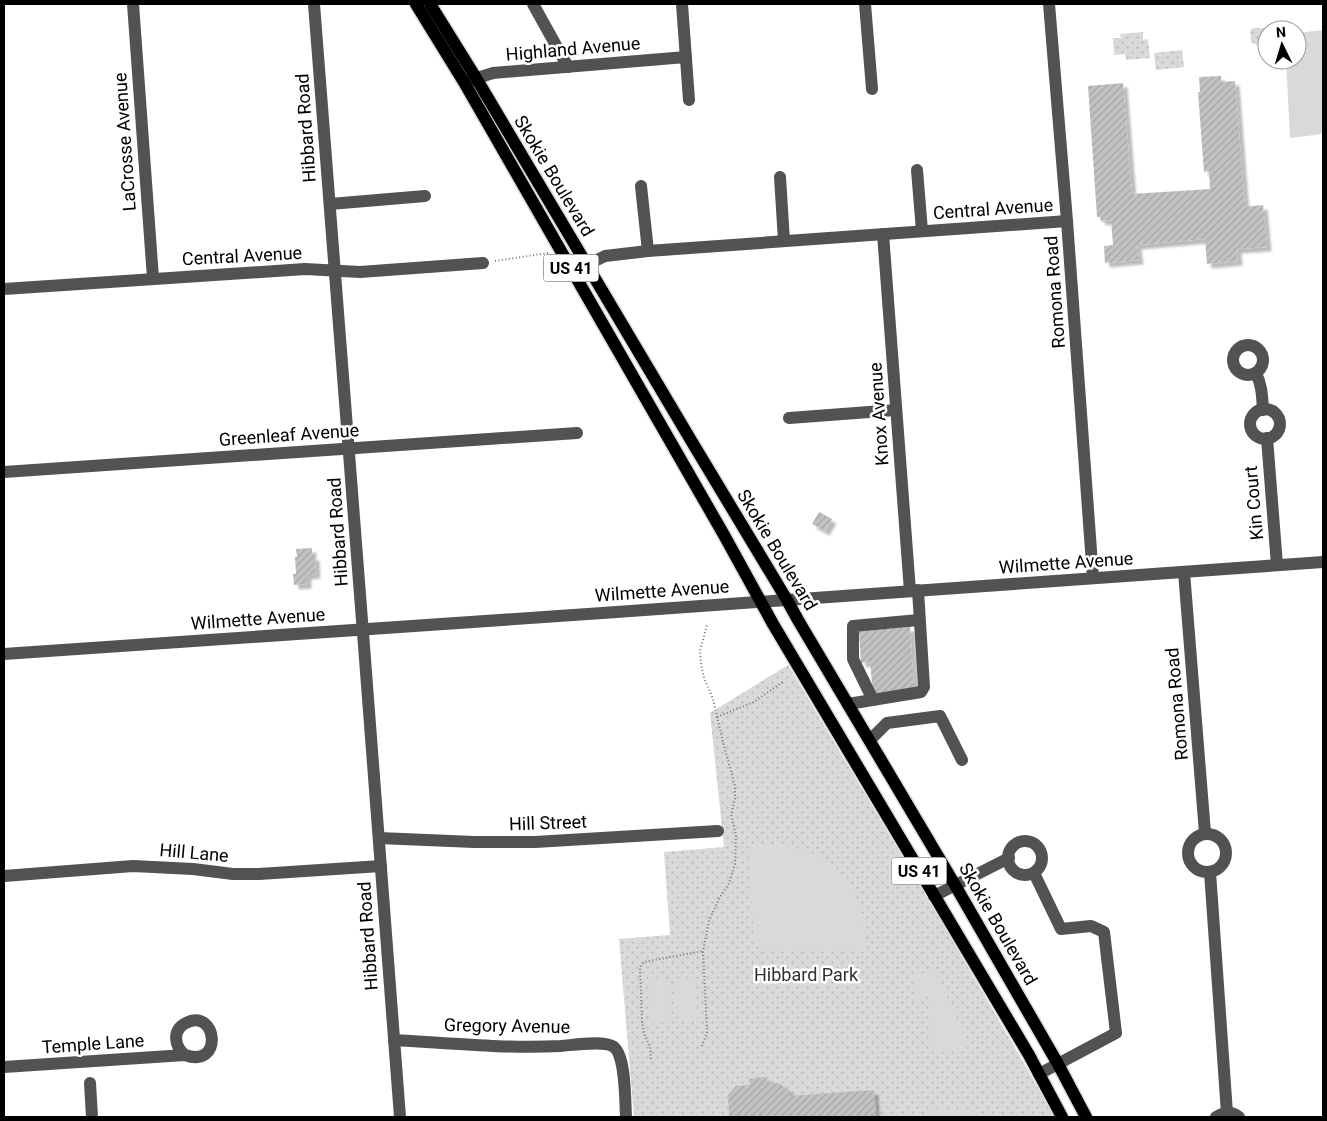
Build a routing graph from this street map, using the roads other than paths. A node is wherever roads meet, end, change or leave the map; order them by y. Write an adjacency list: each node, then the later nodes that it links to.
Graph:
1 (133, 4): 28 (street, LaCrosse Avenue)
2 (314, 4): 18 (street, Hibbard Road)
3 (416, 4): 11 (main road, Skokie Boulevard / US 41)
4 (430, 4): 11 (main road, Skokie Boulevard / US 41)
5 (533, 4): 10 (street)
6 (682, 4): 9 (street)
7 (865, 4): 12 (street)
8 (1049, 4): 19 (street, Romona Road)
9 (686, 57): 10 (street, Highland Avenue); 13 (street)
10 (568, 67): 11 (street, Highland Avenue)
11 (470, 80): 25 (main road, Skokie Boulevard / US 41); 27 (main road, Skokie Boulevard / US 41)
12 (872, 88)
13 (689, 100)
14 (917, 170): 20 (street, Central Avenue)
15 (780, 177): 22 (street)
16 (642, 186): 23 (street)
17 (425, 196): 18 (street)
18 (330, 204): 26 (street, Hibbard Road)
19 (1067, 221): 20 (street, Central Avenue); 41 (street, Romona Road)
20 (922, 231): 21 (street, Central Avenue)
21 (883, 234): 22 (street, Central Avenue); 31 (street, Knox Avenue)
22 (784, 241): 23 (street, Central Avenue)
23 (648, 250): 25 (street, Central Avenue)
24 (483, 262): 26 (street, Central Avenue)
25 (587, 265): 27 (street, Central Avenue); 43 (main road, Skokie Boulevard / US 41)
26 (335, 270): 28 (street, Central Avenue); 36 (street, Hibbard Road)
27 (573, 272): 44 (main road, Skokie Boulevard / US 41)
28 (153, 278): 29 (street, Central Avenue)
29 (4, 289)
30 (1256, 373): 32 (street)
31 (896, 410): 33 (street); 42 (street, Knox Avenue)
32 (1263, 410): 35 (street); 35 (street)
33 (789, 418)
34 (577, 433): 36 (street, Greenleaf Avenue)
35 (1267, 438): 39 (street, Kin Court)
36 (349, 448): 37 (street, Greenleaf Avenue); 46 (street, Hibbard Road)
37 (4, 472)
38 (1323, 562): 39 (street, Wilmette Avenue)
39 (1277, 565): 40 (street, Wilmette Avenue)
40 (1184, 572): 41 (street, Wilmette Avenue); 53 (street, Romona Road)
41 (1093, 578): 42 (street, Wilmette Avenue)
42 (914, 591): 43 (street, Wilmette Avenue); 45 (street, Knox Avenue)
43 (787, 600): 44 (street, Wilmette Avenue); 49 (main road, Skokie Boulevard / US 41)
44 (761, 602): 46 (street, Wilmette Avenue); 61 (main road, Skokie Boulevard / US 41)
45 (920, 620): 48 (street, Knox Avenue); 48 (street)
46 (363, 630): 47 (street, Wilmette Avenue); 54 (street, Hibbard Road)
47 (4, 654)
48 (873, 700): 49 (street, Knox Avenue)
49 (848, 704): 50 (main road, Skokie Boulevard / US 41)
50 (870, 740): 51 (street); 60 (main road, Skokie Boulevard / US 41)
51 (962, 760)
52 (718, 831): 54 (street, Hill Street)
53 (1206, 833): 57 (street); 57 (street)
54 (379, 838): 56 (street, Hibbard Road)
55 (1009, 858): 58 (street); 58 (street); 60 (street)
56 (381, 866): 59 (street, Hill Lane); 62 (street, Hibbard Road)
57 (1210, 872): 68 (street)
58 (1034, 873): 64 (street)
59 (4, 876)
60 (956, 885): 61 (street); 64 (main road, Skokie Boulevard / US 41)
61 (934, 896): 66 (main road, Skokie Boulevard / US 41)
62 (394, 1040): 70 (street, Hibbard Road); 71 (street, Gregory Avenue)
63 (185, 1055): 65 (street, Temple Lane)
64 (1058, 1064): 66 (street); 73 (main road, Skokie Boulevard / US 41)
65 (4, 1067)
66 (1039, 1074): 72 (main road, Skokie Boulevard / US 41)
67 (90, 1084): 69 (street)
68 (1222, 1115): 74 (street)
69 (92, 1117)
70 (400, 1117)
71 (626, 1117)
72 (1062, 1117)
73 (1086, 1117)
74 (1239, 1117)

